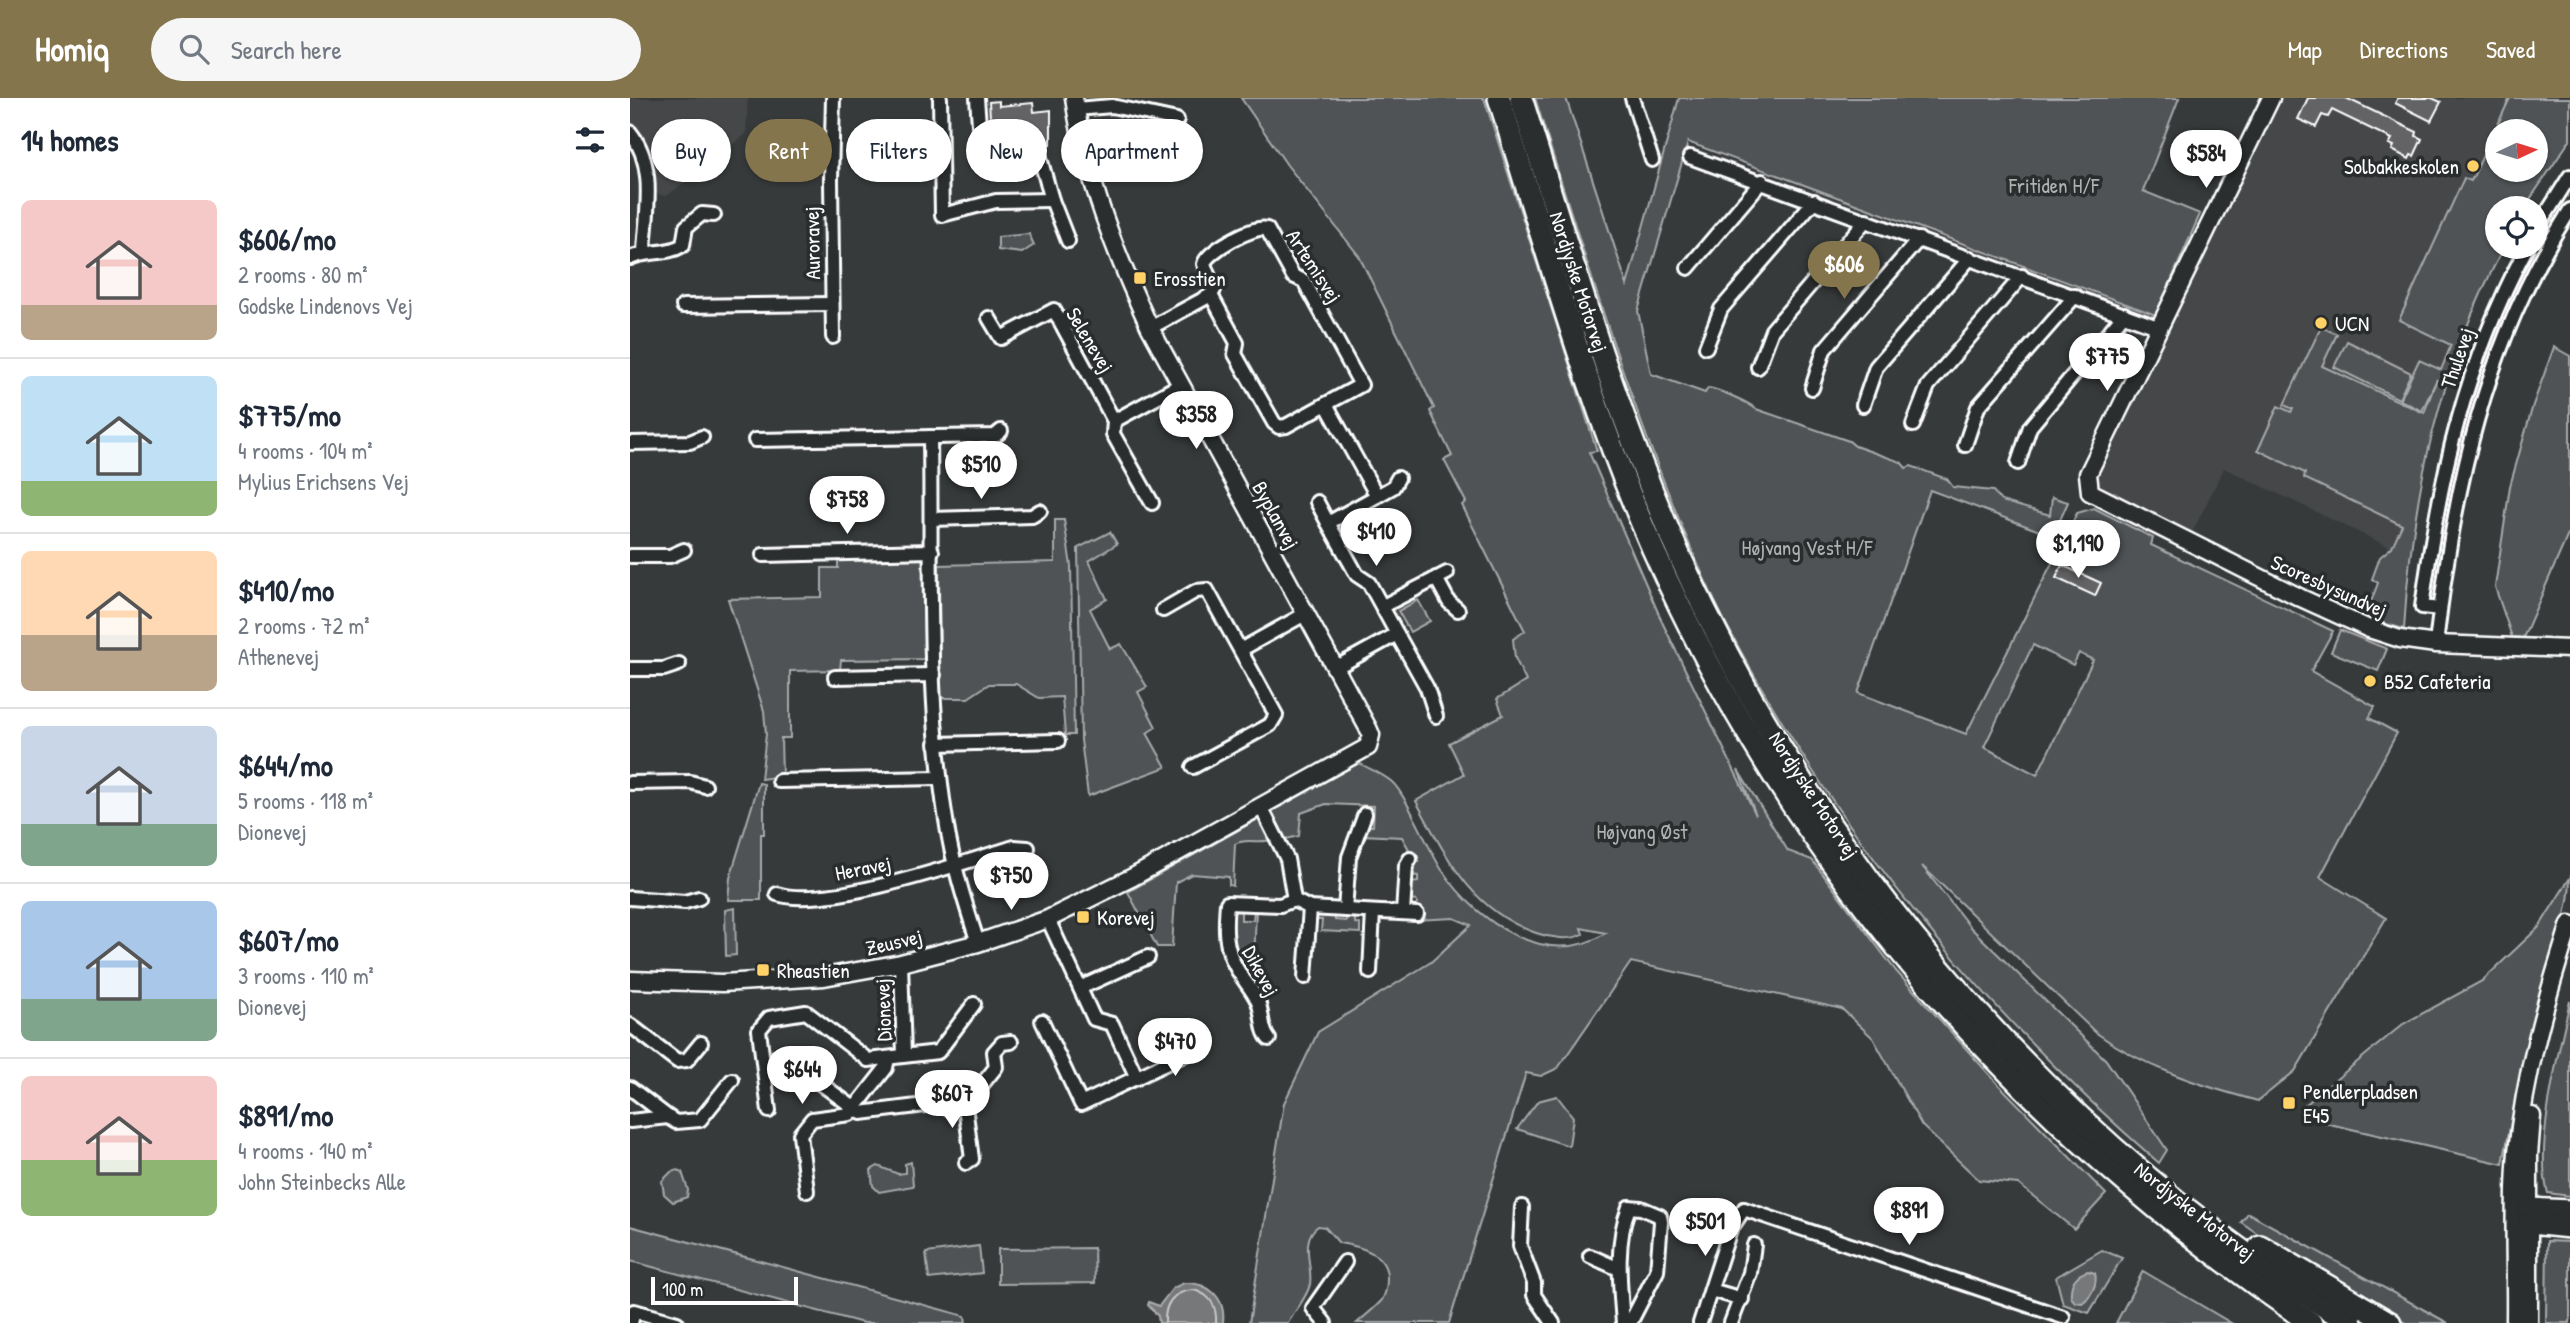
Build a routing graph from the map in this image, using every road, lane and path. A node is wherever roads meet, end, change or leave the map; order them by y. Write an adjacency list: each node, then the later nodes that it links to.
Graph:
1 (833, 98): 31 (street, Auroravej)
2 (940, 98): 15 (street)
3 (977, 98): 15 (street)
4 (1499, 98): 145 (highway, Nordjyske Motorvej)
5 (1521, 98): 114 (highway, Nordjyske Motorvej)
6 (1632, 98): 12 (street)
7 (2271, 98): 38 (street)
8 (1075, 103): 9 (street, Byplanvej); 37 (street, Byplanvej)
9 (1173, 119)
10 (630, 132): 23 (street)
11 (1690, 158): 14 (street)
12 (1652, 160)
13 (2570, 176): 18 (street)
14 (1762, 181): 16 (street); 27 (street)
15 (1052, 200): 22 (street)
16 (1814, 201): 20 (street); 40 (street)
17 (2570, 210): 36 (street, Thulevej)
18 (2548, 211)
19 (714, 215): 23 (street)
20 (1866, 220): 21 (street); 41 (street)
21 (1919, 239): 25 (street); 43 (street)
22 (1068, 241)
23 (643, 251): 24 (street)
24 (630, 258)
25 (1970, 258): 28 (street); 45 (street)
26 (2521, 259): 34 (street, Thulevej)
27 (1688, 268)
28 (2022, 276): 30 (street); 49 (street)
29 (1211, 295): 37 (street); 44 (street, Artemisvej); 44 (street, Artemisvej)
30 (2075, 296): 33 (street); 55 (street)
31 (832, 304): 32 (street, Auroravej); 39 (street, Auroravej)
32 (683, 306)
33 (2124, 314): 38 (street); 56 (street)
34 (2494, 314): 36 (street, Thulevej); 46 (street, Thulevej)
35 (989, 318): 48 (street, Selenevej)
36 (2511, 322): 47 (street, Thulevej)
37 (1150, 328): 42 (street, Byplanvej)
38 (2160, 328): 76 (street, Scoresbysundvej)
39 (833, 338)
40 (1706, 347)
41 (1758, 367)
42 (1180, 385): 48 (street); 74 (street, Byplanvej)
43 (1812, 388)
44 (1326, 404): 58 (street)
45 (1863, 405)
46 (2458, 414): 47 (street, Thulevej); 62 (street, Thulevej)
47 (2476, 419): 64 (street, Thulevej)
48 (1114, 421): 60 (street, Selenevej)
49 (1913, 425)
50 (1001, 431): 52 (street)
51 (702, 437): 54 (street)
52 (930, 437): 53 (street); 63 (street)
53 (755, 440)
54 (630, 443)
55 (1965, 445)
56 (2018, 463)
57 (1398, 478): 58 (street)
58 (1377, 496): 65 (street)
59 (1317, 502): 65 (street)
60 (1152, 503)
61 (1040, 510): 63 (street)
62 (2434, 517): 64 (street); 71 (street, Thulevej)
63 (932, 519): 67 (street)
64 (2452, 520): 71 (street, Thulevej)
65 (1328, 523): 70 (street)
66 (684, 550): 69 (street)
67 (932, 551): 68 (street); 82 (street)
68 (763, 555)
69 (630, 556)
70 (1383, 606): 73 (street); 75 (street)
71 (2440, 609): 76 (street, Thulevej)
72 (1163, 610): 77 (street)
73 (1458, 610)
74 (1306, 614): 77 (street); 80 (street, Byplanvej)
75 (1397, 634): 80 (street); 84 (street)
76 (2436, 644): 78 (street, Scoresbysundvej)
77 (1242, 649): 88 (street)
78 (2570, 649)
79 (679, 664): 81 (street)
80 (1335, 668): 86 (street, Byplanvej)
81 (630, 669)
82 (934, 675): 83 (street); 87 (street)
83 (835, 677)
84 (1436, 716)
85 (1058, 741): 87 (street)
86 (1370, 743): 93 (street, Zeusvej)
87 (936, 744): 89 (street)
88 (1194, 767)
89 (940, 778): 90 (street); 97 (street)
90 (779, 781)
91 (630, 783): 92 (street)
92 (705, 786)
93 (1261, 807): 101 (street); 107 (street, Zeusvej)
94 (1365, 814): 103 (street)
95 (1028, 848): 97 (street, Heravej)
96 (1410, 859): 105 (street)
97 (955, 865): 98 (street, Heravej); 109 (street)
98 (777, 894)
99 (630, 898): 100 (street)
100 (699, 898)
101 (1294, 900): 102 (street); 121 (street, Dikevej)
102 (1310, 908): 103 (street); 115 (street, Dikevej)
103 (1345, 910): 104 (street)
104 (1373, 912): 105 (street); 113 (street)
105 (1403, 913): 106 (street)
106 (1417, 914)
107 (1048, 919): 109 (street, Zeusvej); 117 (street)
108 (2570, 924): 163 (street)
109 (978, 943): 112 (street, Zeusvej)
110 (2570, 945): 141 (street)
111 (1148, 957): 117 (street)
112 (901, 963): 116 (street, Zeusvej); 125 (street, Dionevej)
113 (1370, 972)
114 (1944, 972): 161 (highway, Nordjyske Motorvej); 162 (highway)
115 (1305, 977)
116 (630, 980)
117 (1080, 988): 128 (street)
118 (974, 1004): 125 (street, Dionevej)
119 (1042, 1021): 128 (street)
120 (630, 1025): 123 (street)
121 (1269, 1039)
122 (1011, 1042): 132 (street)
123 (701, 1043)
124 (1190, 1052): 128 (street)
125 (904, 1055): 127 (street, Dionevej)
126 (777, 1057): 133 (street)
127 (888, 1058): 133 (street, Dionevej); 134 (street, Dionevej)
128 (1138, 1078)
129 (733, 1080): 135 (street)
130 (630, 1088): 131 (street)
131 (647, 1101): 135 (street); 136 (street)
132 (965, 1106): 133 (street); 137 (street)
133 (854, 1109): 138 (street)
134 (769, 1111)
135 (668, 1117): 136 (street)
136 (630, 1121)
137 (966, 1163)
138 (807, 1191)
139 (1522, 1207): 154 (street)
140 (2570, 1211): 141 (highway)
141 (2529, 1216): 142 (highway); 164 (street)
142 (2570, 1227)
143 (1754, 1245): 149 (street)
144 (1590, 1256): 147 (street)
145 (2215, 1256): 159 (highway); 160 (highway, Nordjyske Motorvej)
146 (1345, 1262): 153 (street)
147 (1619, 1269): 155 (street); 156 (street)
148 (1711, 1290): 149 (street); 150 (street); 157 (street)
149 (1742, 1299): 158 (street)
150 (2058, 1318)
151 (631, 1323): 152 (street)
152 (677, 1323)
153 (1325, 1323)
154 (1553, 1323)
155 (1623, 1323)
156 (1630, 1323)
157 (1700, 1323)
158 (1731, 1323)
159 (2297, 1323)
160 (2311, 1323)
161 (2351, 1323)
162 (2390, 1323)
163 (2515, 1323)
164 (2529, 1323)

